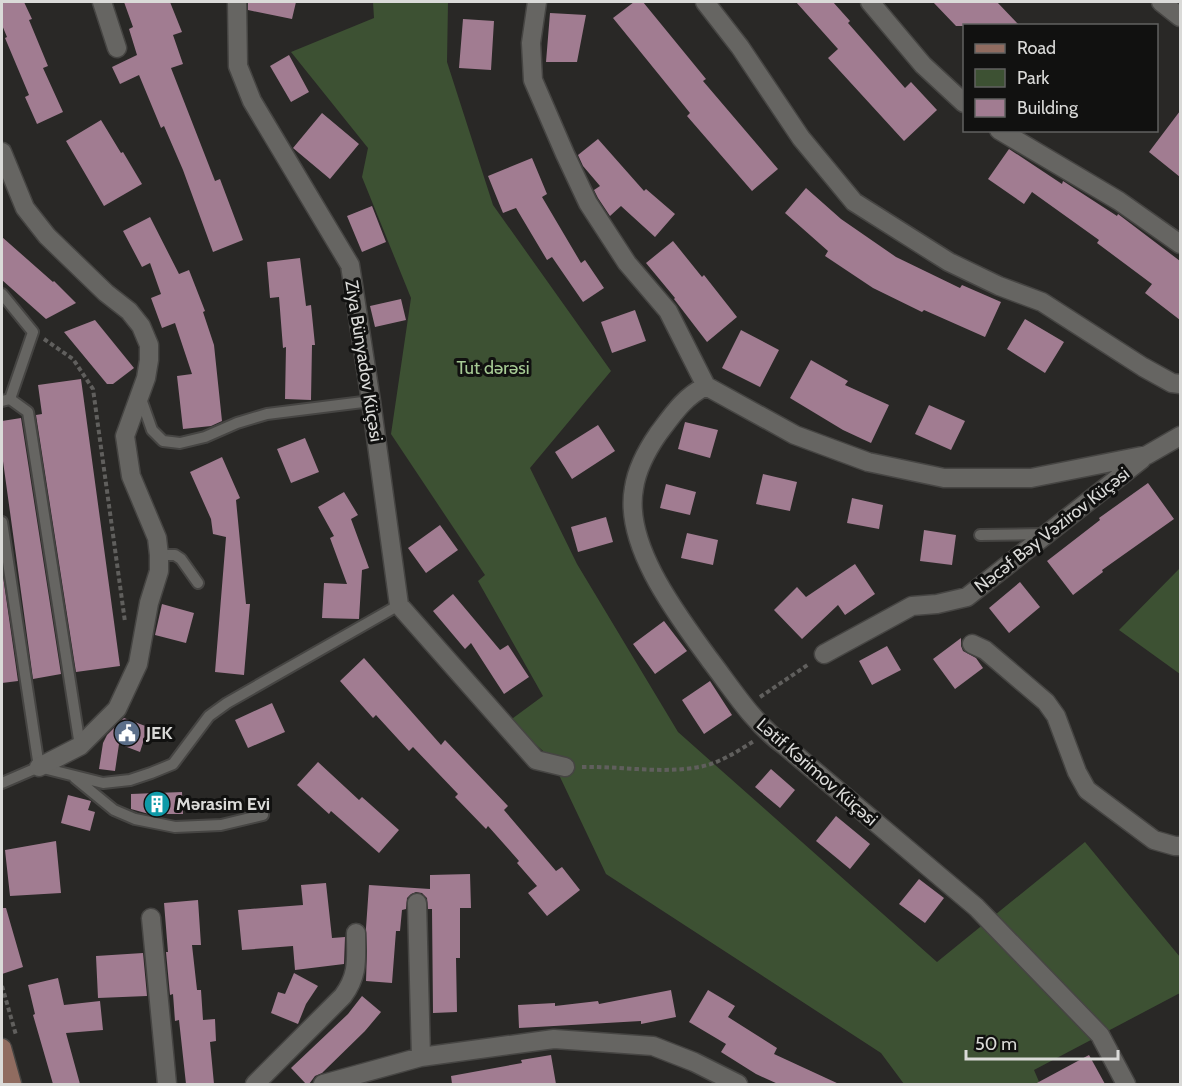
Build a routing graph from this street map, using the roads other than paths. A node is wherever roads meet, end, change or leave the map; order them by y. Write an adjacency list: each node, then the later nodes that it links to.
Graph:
1 (102, 2): 8 (street)
2 (237, 2): 18 (street, Ziya Bünyadov Küçəsi)
3 (537, 2): 15 (street)
4 (705, 2): 14 (street)
5 (870, 2): 9 (street)
6 (1161, 2): 7 (street)
7 (1180, 17)
8 (117, 48)
9 (963, 102)
10 (1002, 132): 12 (street)
11 (2, 152): 16 (street)
12 (1180, 244)
13 (2, 294): 17 (lane)
14 (1180, 384)
15 (706, 386): 20 (street); 46 (street, Lətif Kərimov Küçəsi)
16 (139, 394): 18 (lane); 24 (street)
17 (6, 400): 29 (lane)
18 (371, 401): 26 (street, Ziya Bünyadov Küçəsi)
19 (1180, 436): 20 (street)
20 (1147, 455): 22 (street, Nəcəf Bəy Vəzirov Küçəsi)
21 (2, 522): 30 (lane)
22 (1047, 534): 23 (lane); 28 (street, Nəcəf Bəy Vəzirov Küçəsi)
23 (980, 535)
24 (159, 555): 25 (lane); 29 (street)
25 (198, 583)
26 (399, 605): 31 (street); 32 (lane)
27 (972, 644): 35 (street)
28 (824, 654)
29 (80, 747): 30 (street)
30 (39, 767): 32 (lane); 33 (lane)
31 (565, 767)
32 (72, 776): 34 (lane)
33 (2, 783)
34 (263, 814)
35 (1180, 846)
36 (417, 903): 40 (street)
37 (151, 918): 42 (street)
38 (356, 933): 43 (street)
39 (2, 1048): 41 (main road)
40 (421, 1057): 44 (street); 45 (street)
41 (12, 1084)
42 (166, 1084)
43 (255, 1084)
44 (323, 1084)
45 (738, 1084)
46 (1126, 1084)

